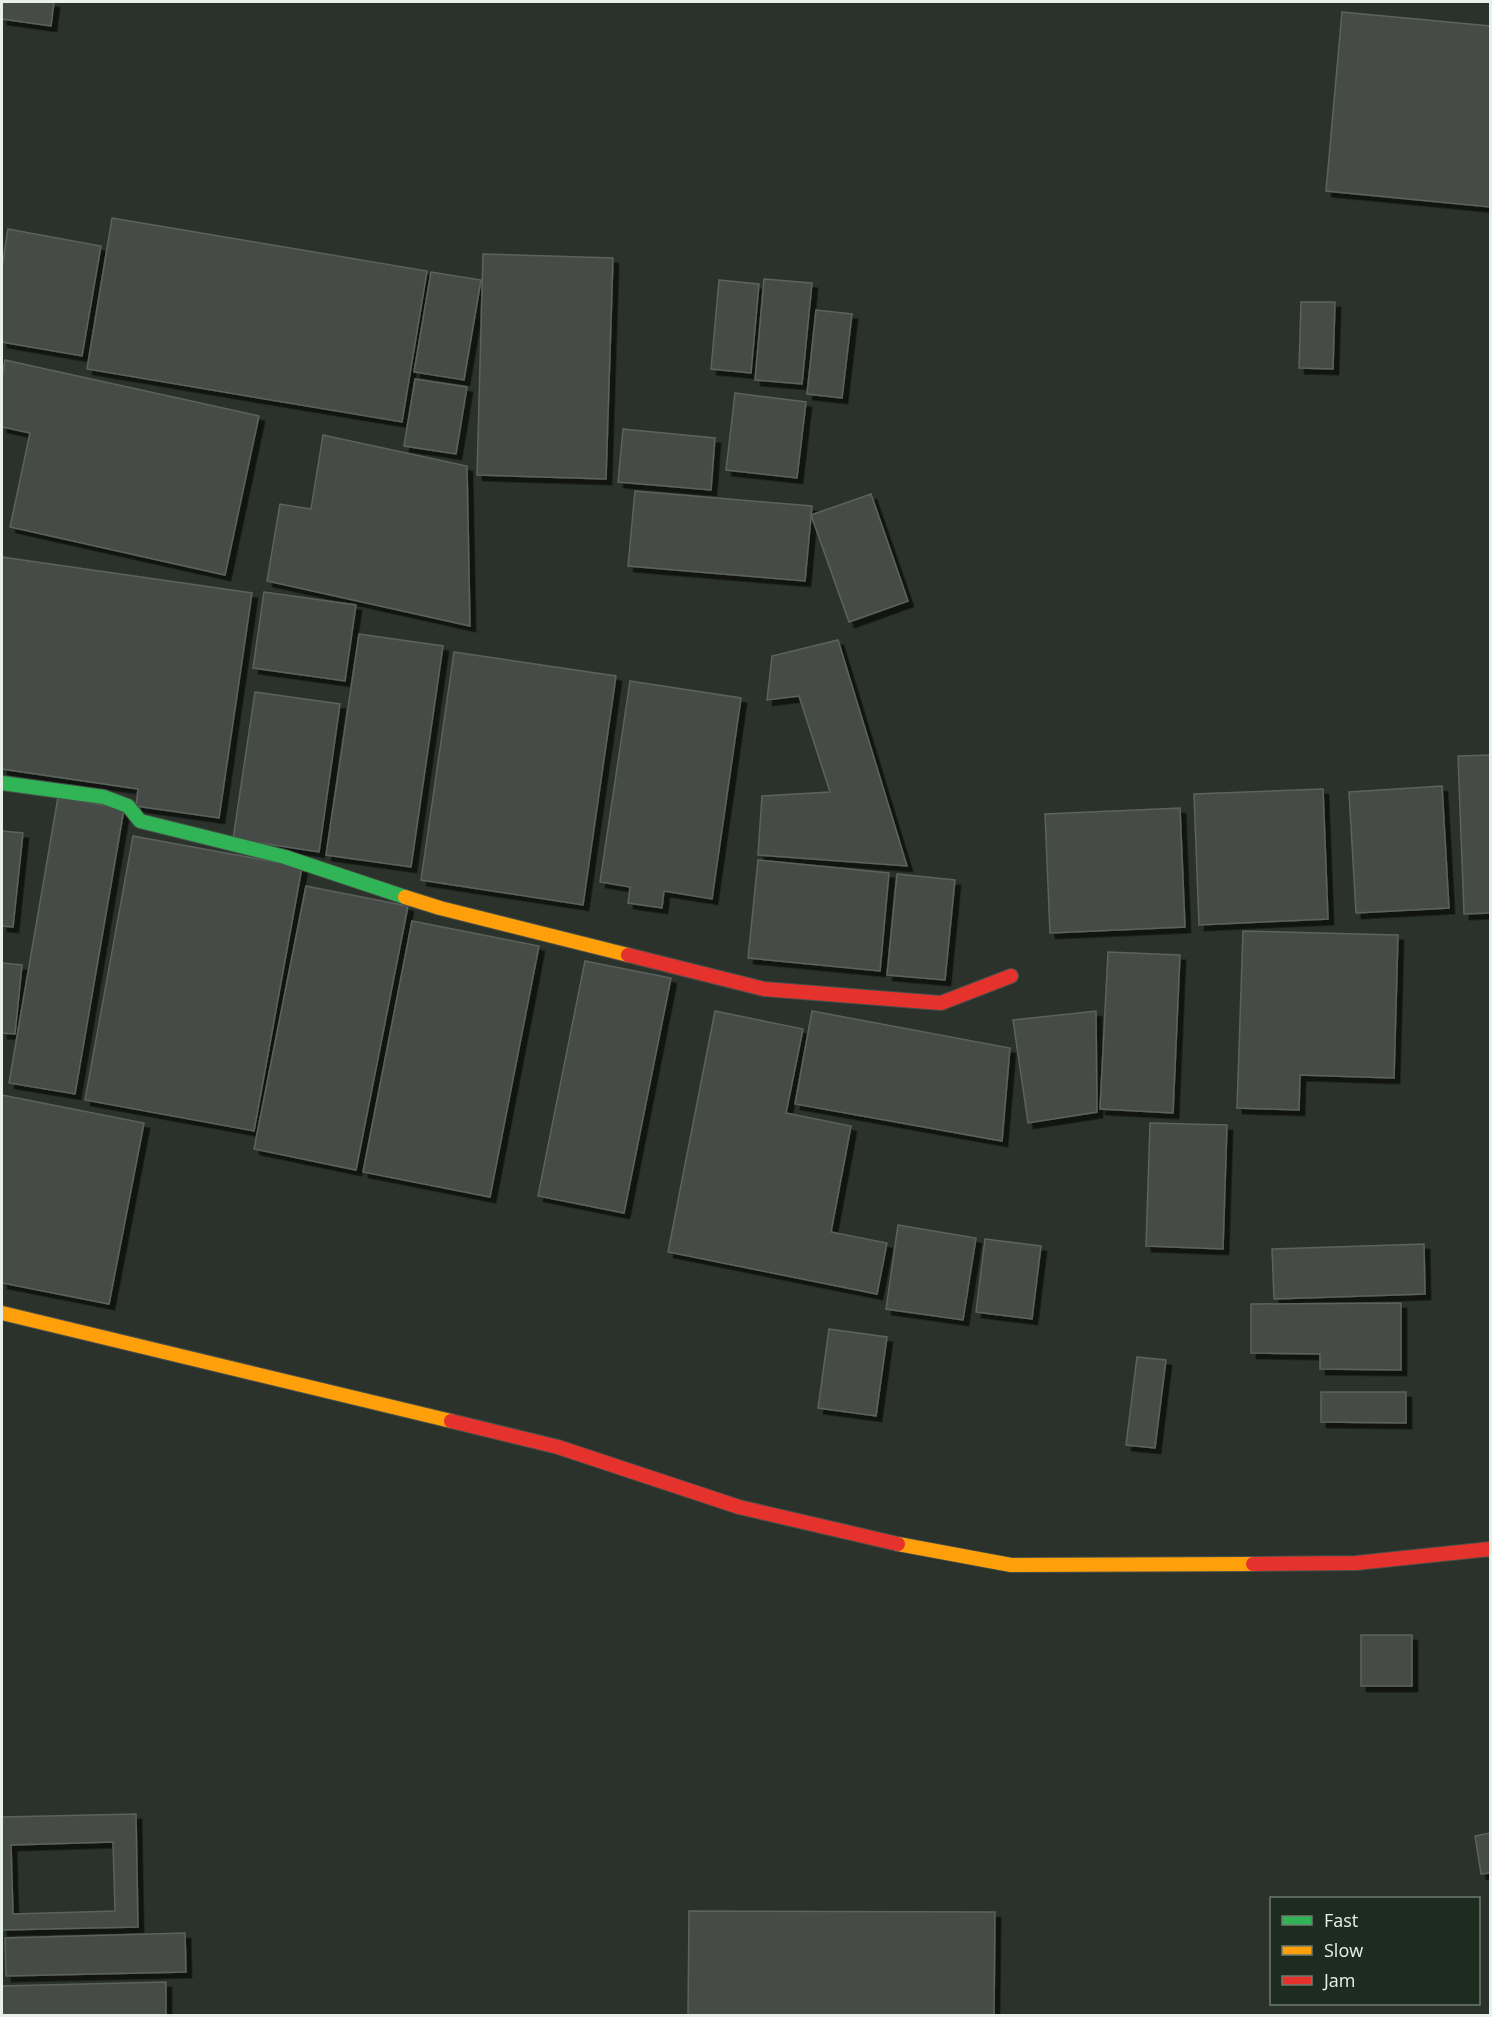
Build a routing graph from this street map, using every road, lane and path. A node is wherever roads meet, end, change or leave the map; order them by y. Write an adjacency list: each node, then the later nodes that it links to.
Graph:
1 (2, 783): 2 (street)
2 (1011, 976)
3 (2, 1313): 4 (street)
4 (1491, 1549)

